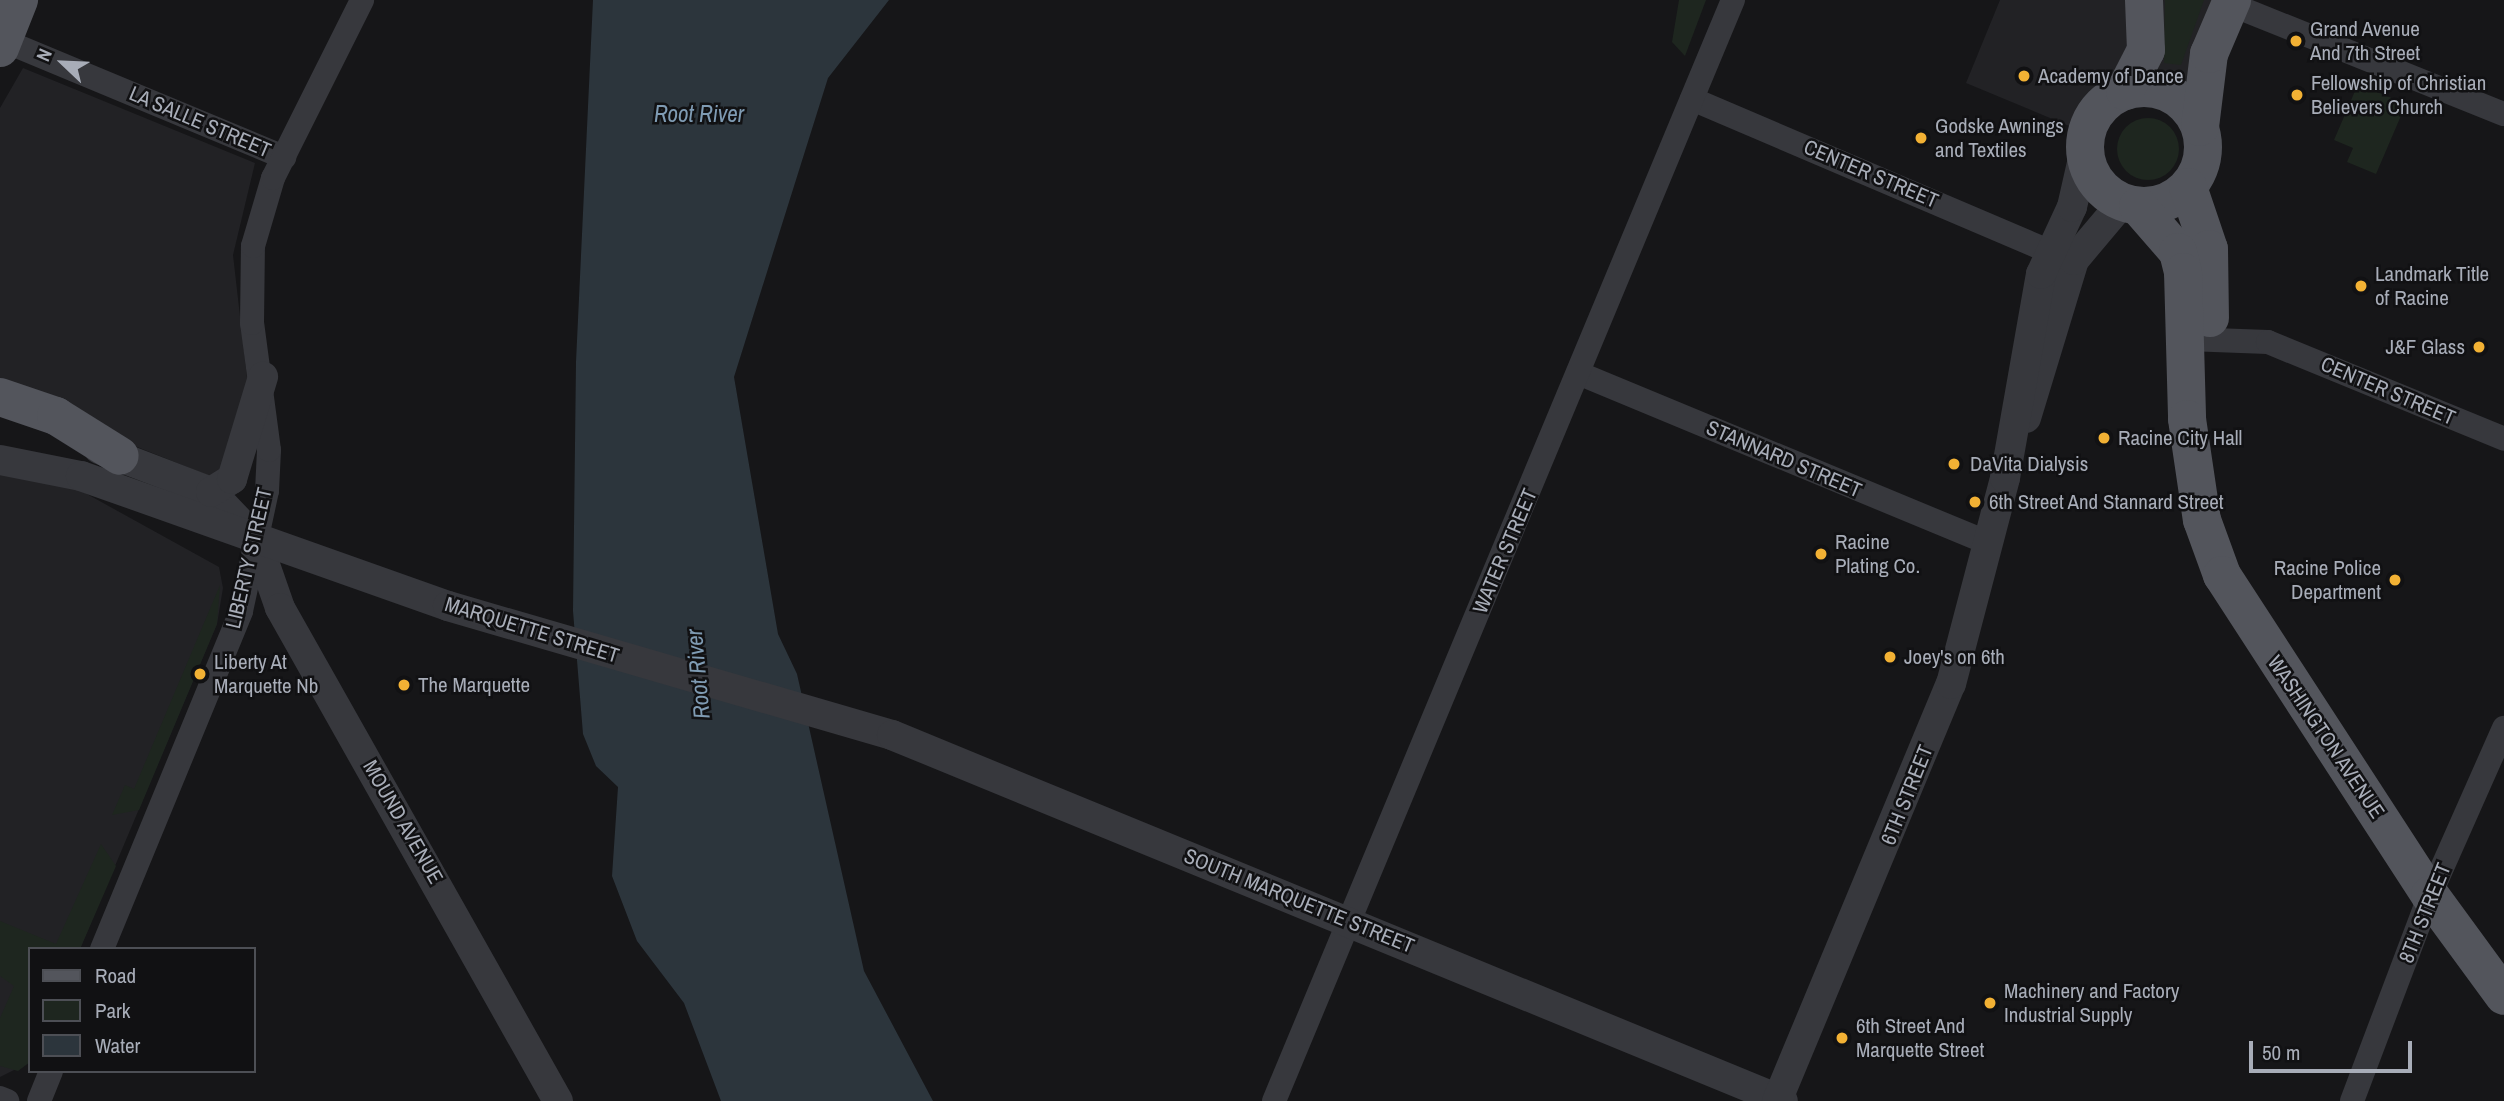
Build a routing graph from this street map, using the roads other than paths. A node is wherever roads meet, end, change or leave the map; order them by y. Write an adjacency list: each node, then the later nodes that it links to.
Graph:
1 (19, 0): 6 (main road)
2 (362, 0): 12 (street, LIBERTY STREET)
3 (1733, 0): 8 (street, WATER STREET)
4 (2144, 0): 7 (main road)
5 (2231, 2): 9 (street); 10 (main road)
6 (1, 43): 12 (street, LA SALLE STREET)
7 (2125, 91): 10 (main road); 11 (main road)
8 (1692, 99): 15 (street, CENTER STREET); 17 (street, WATER STREET)
9 (2504, 114)
10 (2200, 127): 13 (main road)
11 (2085, 150): 14 (main road); 15 (street, 6TH STREET)
12 (284, 157): 18 (street, LIBERTY STREET)
13 (2188, 187): 14 (main road); 16 (main road, WASHINGTON AVENUE)
14 (2130, 204): 16 (main road, WASHINGTON AVENUE); 24 (street, 6TH STREET)
15 (2048, 251): 24 (street, 6TH STREET)
16 (2199, 339): 21 (street, CENTER STREET); 30 (main road, WASHINGTON AVENUE)
17 (1578, 373): 27 (street, STANNARD STREET); 31 (street, WATER STREET)
18 (263, 377): 25 (street); 26 (street, LIBERTY STREET)
19 (0, 397): 22 (main road)
20 (0, 414): 22 (street, MARQUETTE STREET)
21 (2504, 439)
22 (120, 456): 25 (street, MARQUETTE STREET)
23 (0, 460): 26 (street, MARQUETTE STREET)
24 (2005, 478): 27 (street, 6TH STREET)
25 (211, 492): 26 (street, MARQUETTE STREET)
26 (256, 539): 28 (street, MARQUETTE STREET); 32 (street, LIBERTY STREET); 39 (street, MOUND AVENUE)
27 (1990, 544): 36 (street, 6TH STREET)
28 (812, 710): 31 (street, SOUTH MARQUETTE STREET)
29 (2504, 728): 30 (street, 8TH STREET)
30 (2430, 895): 33 (main road, WASHINGTON AVENUE); 41 (street, 8TH STREET)
31 (1351, 922): 36 (street, SOUTH MARQUETTE STREET); 40 (street, WATER STREET)
32 (103, 947)
33 (2504, 996)
34 (50, 1073): 38 (street)
35 (0, 1098): 37 (street)
36 (1780, 1100)
37 (8, 1101)
38 (39, 1101)
39 (558, 1101)
40 (1274, 1101)
41 (2353, 1101)

